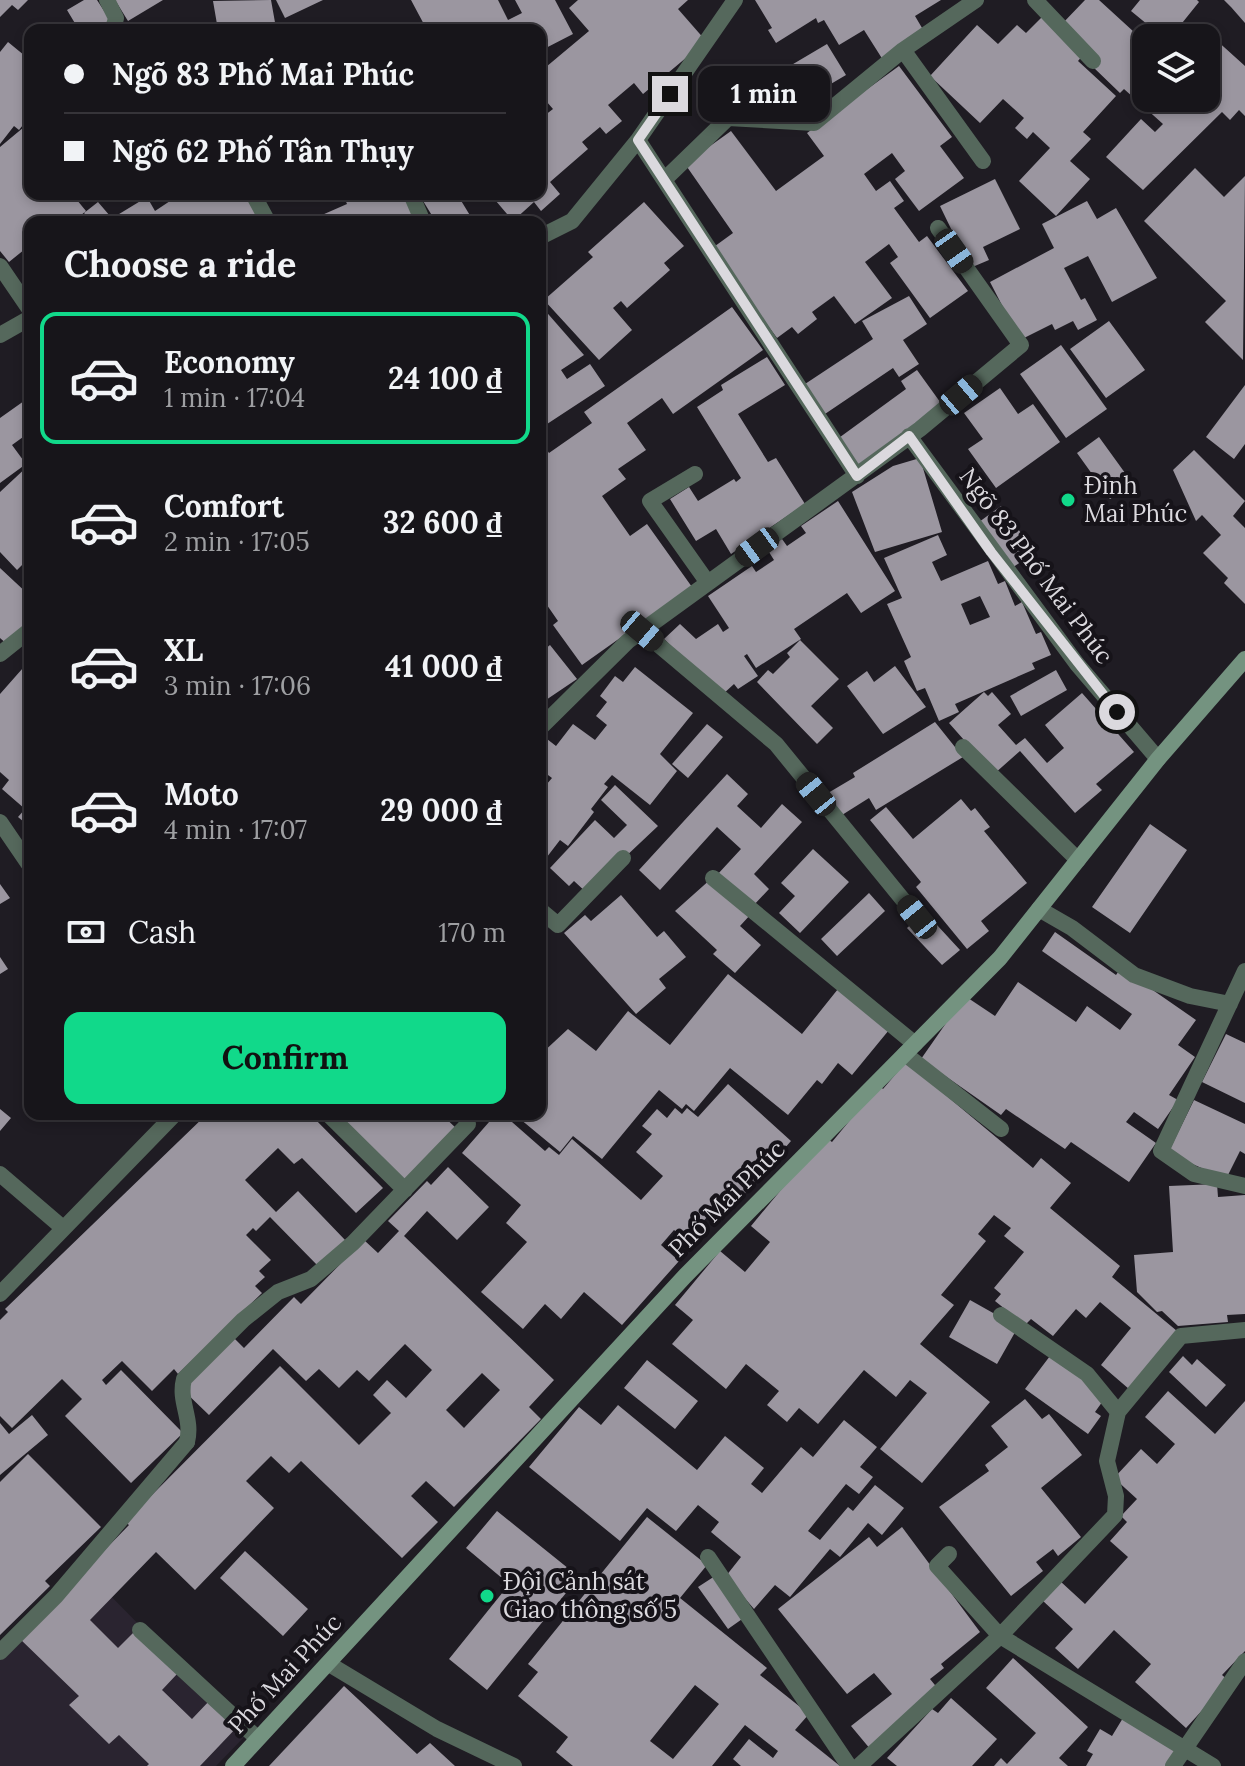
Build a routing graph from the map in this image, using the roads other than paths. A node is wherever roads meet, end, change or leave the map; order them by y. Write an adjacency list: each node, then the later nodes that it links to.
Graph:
1 (107, 0): 5 (street)
2 (735, 0): 8 (street)
3 (976, 0): 6 (street)
4 (1035, 0): 7 (street)
5 (114, 24)
6 (903, 50): 9 (street); 10 (street)
7 (1093, 61)
8 (638, 140): 10 (street); 12 (street)
9 (983, 161)
10 (664, 180): 19 (street)
11 (938, 228): 17 (street)
12 (546, 234)
13 (0, 266): 14 (street)
14 (24, 301)
15 (24, 321): 16 (street)
16 (0, 335)
17 (915, 432): 19 (street); 27 (street, Ngõ 83 Phố Mai Phúc)
18 (695, 474): 20 (street)
19 (857, 476): 20 (street)
20 (708, 583): 21 (street)
21 (642, 631): 25 (street); 35 (street)
22 (24, 635): 23 (street)
23 (0, 654)
24 (1245, 659): 27 (street, Phố Mai Phúc)
25 (546, 722)
26 (963, 747): 31 (street)
27 (1158, 759): 31 (street, Phố Mai Phúc)
28 (0, 822): 29 (street)
29 (24, 857)
30 (623, 858): 34 (street)
31 (1078, 860): 33 (street, Phố Mai Phúc)
32 (713, 878): 38 (street)
33 (1039, 909): 37 (street); 38 (street, Phố Mai Phúc)
34 (546, 915)
35 (917, 917)
36 (1245, 971): 37 (street)
37 (1230, 1004): 44 (street)
38 (910, 1049): 42 (street); 57 (street, Phố Mai Phúc)
39 (169, 1120): 46 (street)
40 (334, 1120): 45 (street)
41 (468, 1124): 45 (street)
42 (1001, 1129)
43 (0, 1174): 46 (street)
44 (1245, 1186)
45 (405, 1190): 55 (street)
46 (63, 1228): 47 (street)
47 (0, 1294)
48 (1001, 1315): 50 (street)
49 (1245, 1330): 50 (street)
50 (1118, 1412): 54 (street)
51 (949, 1554): 54 (street)
52 (708, 1557): 62 (street)
53 (140, 1630): 58 (street)
54 (1000, 1636): 59 (street); 63 (street)
55 (0, 1652)
56 (1245, 1661): 59 (street)
57 (329, 1664): 58 (street, Phố Mai Phúc); 61 (street)
58 (257, 1738): 60 (street, Phố Mai Phúc)
59 (1188, 1748): 64 (street); 65 (street)
60 (233, 1766)
61 (514, 1766)
62 (849, 1766)
63 (859, 1766)
64 (1173, 1766)
65 (1213, 1766)

